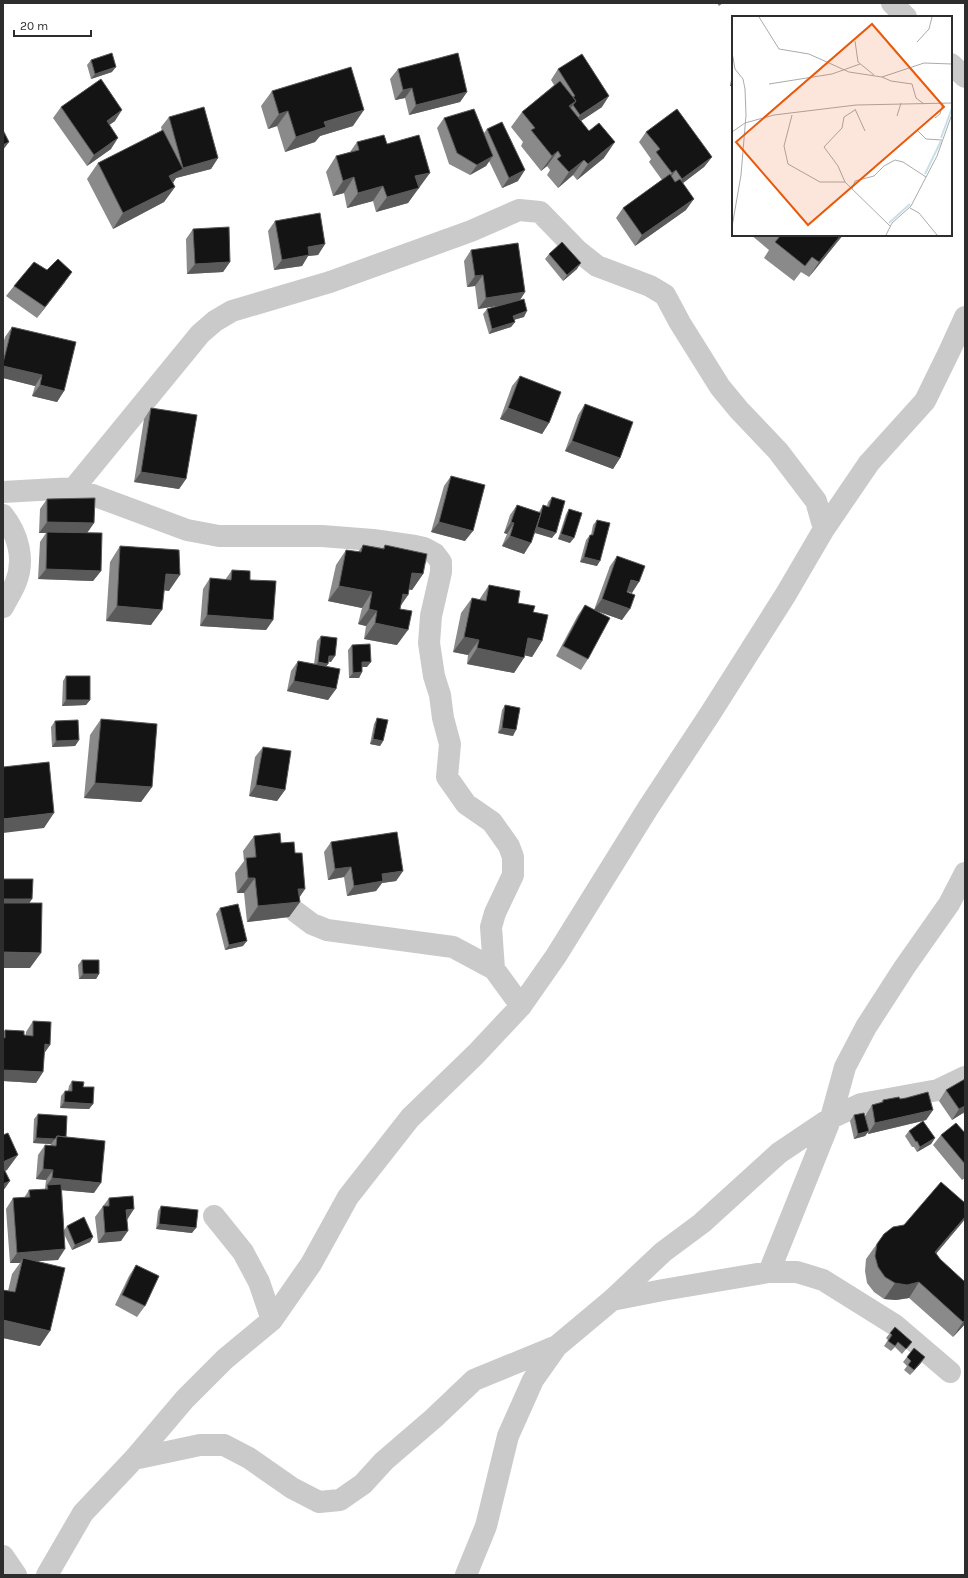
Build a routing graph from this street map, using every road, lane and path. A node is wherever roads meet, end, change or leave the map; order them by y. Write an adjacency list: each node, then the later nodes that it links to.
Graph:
1 (892, 3): 2 (street)
2 (905, 16)
3 (952, 65): 4 (street)
4 (965, 76)
5 (965, 317): 9 (street)
6 (74, 488): 7 (street); 9 (street); 13 (street)
7 (3, 492)
8 (3, 515): 10 (street)
9 (824, 529): 14 (street)
10 (3, 607)
11 (965, 873): 16 (street)
12 (296, 912): 13 (street)
13 (494, 969): 14 (street)
14 (522, 1006): 20 (street)
15 (965, 1077): 16 (street)
16 (831, 1118): 18 (street); 19 (street)
17 (214, 1216): 20 (street)
18 (769, 1272): 19 (street); 22 (street)
19 (612, 1300): 21 (street)
20 (272, 1320): 23 (street)
21 (558, 1346): 23 (street); 27 (street)
22 (950, 1372)
23 (134, 1459): 26 (street)
24 (3, 1556): 25 (street)
25 (16, 1575)
26 (47, 1575)
27 (466, 1575)

